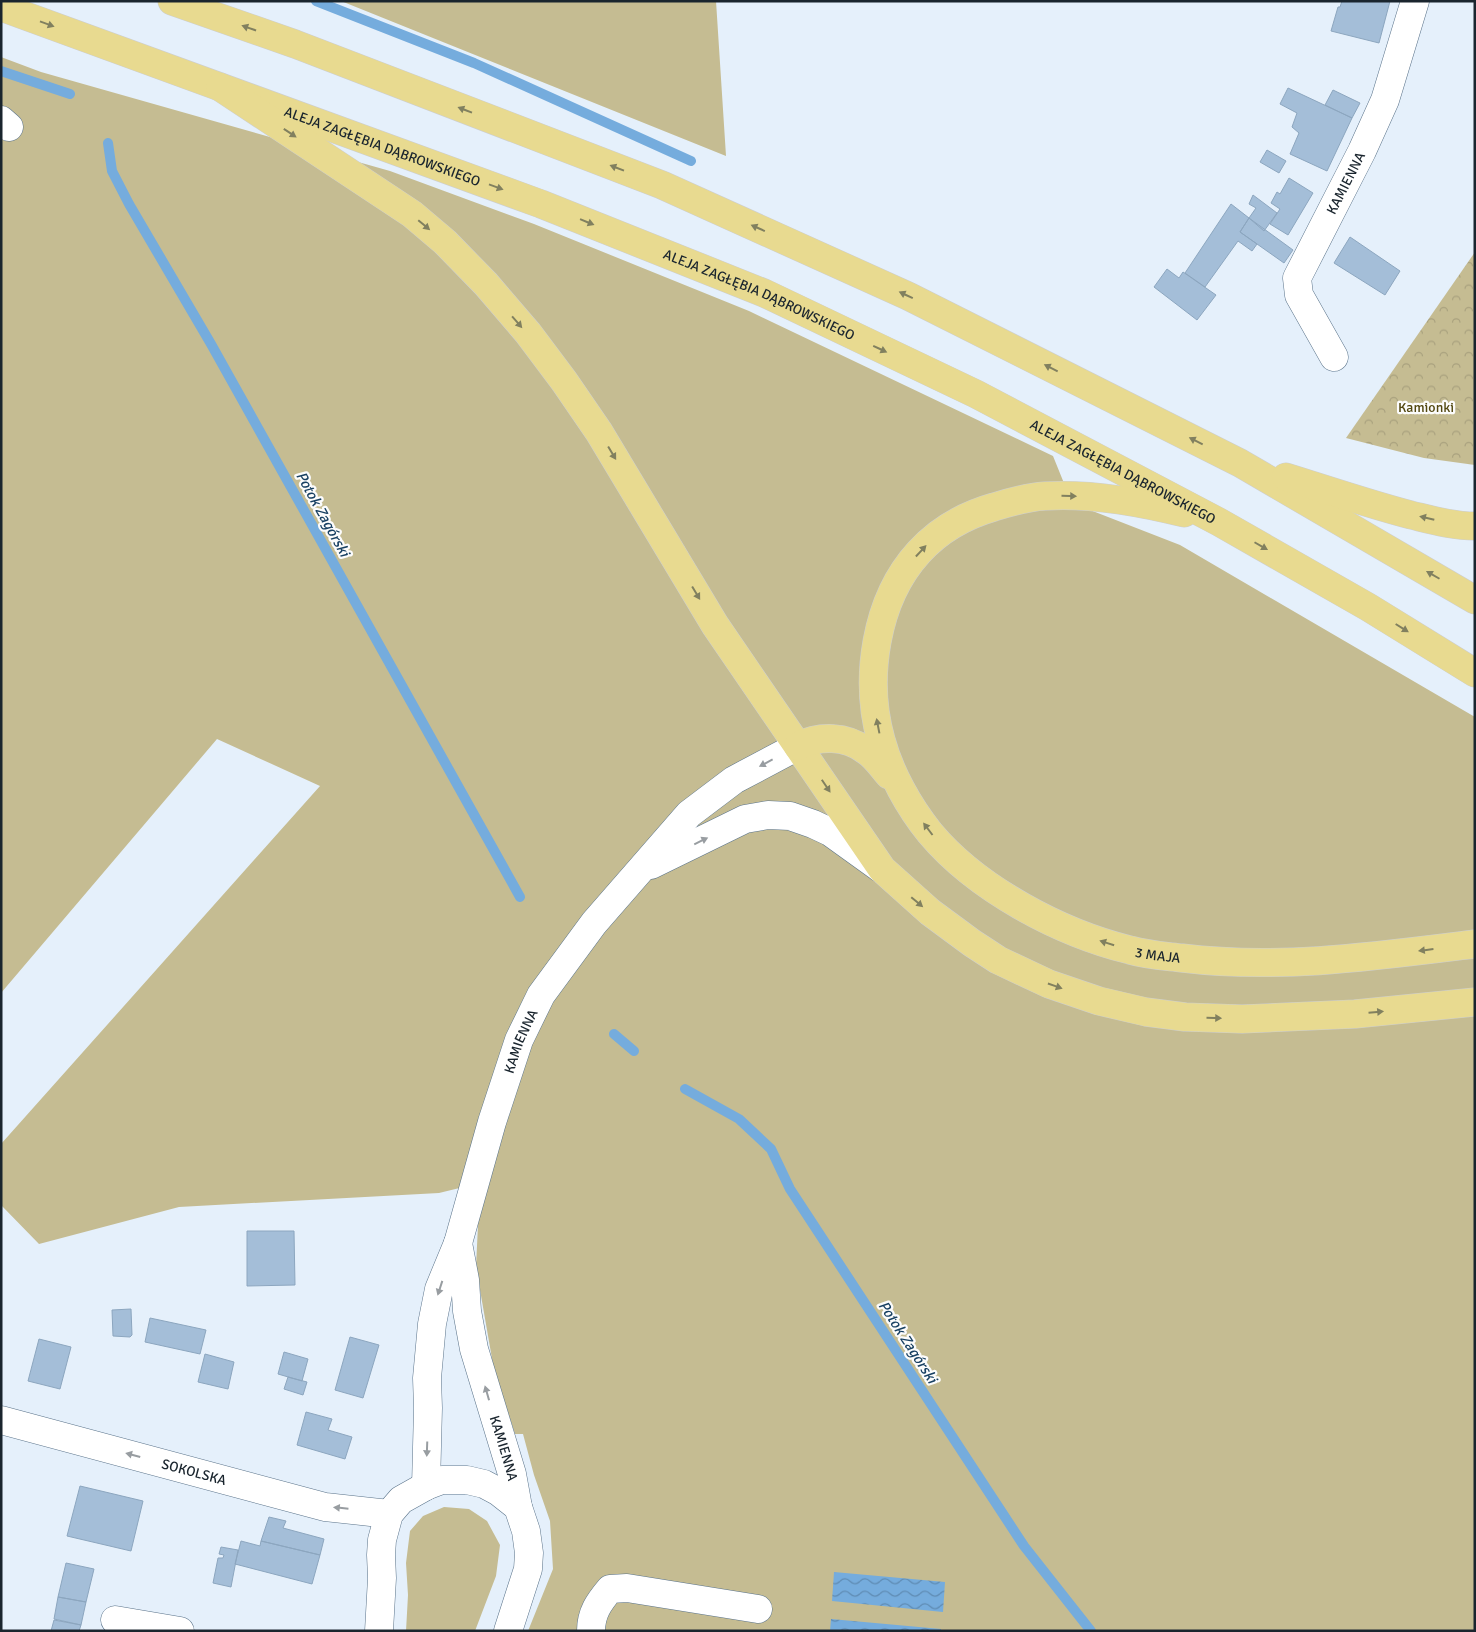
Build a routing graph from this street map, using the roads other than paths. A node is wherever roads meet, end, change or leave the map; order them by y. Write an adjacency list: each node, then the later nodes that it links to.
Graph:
1 (172, 1): 6 (main road, one-way to 1)
2 (1415, 1): 5 (street, KAMIENNA)
3 (1, 7): 4 (main road, ALEJA ZAGŁĘBIA DĄBROWSKIEGO, one-way to 4)
4 (220, 87): 7 (main road, ALEJA ZAGŁĘBIA DĄBROWSKIEGO, one-way to 7); 11 (main road, one-way to 11)
5 (1334, 357)
6 (1240, 463): 8 (main road, one-way to 6); 9 (main road, one-way to 6)
7 (1219, 522): 10 (main road, ALEJA ZAGŁĘBIA DĄBROWSKIEGO, one-way to 10); 12 (main road, one-way to 7)
8 (1475, 526)
9 (1475, 600)
10 (1475, 673)
11 (798, 746): 12 (main road); 13 (main road, one-way to 13); 14 (street, KAMIENNA, one-way to 14)
12 (900, 788): 15 (main road, 3 MAJA, one-way to 12)
13 (882, 869): 14 (street, KAMIENNA, one-way to 13); 16 (main road, one-way to 16)
14 (641, 870): 17 (street, KAMIENNA)
15 (1475, 944)
16 (1475, 1002)
17 (458, 1243): 19 (street, KAMIENNA, one-way to 19); 20 (street, KAMIENNA, one-way to 17)
18 (1, 1420): 21 (street, SOKOLSKA, one-way to 18)
19 (426, 1486): 20 (street); 21 (street)
20 (518, 1507): 26 (street)
21 (389, 1514): 25 (street)
22 (758, 1609): 27 (street)
23 (115, 1620): 24 (street)
24 (180, 1631)
25 (379, 1631)
26 (508, 1631)
27 (591, 1631)

